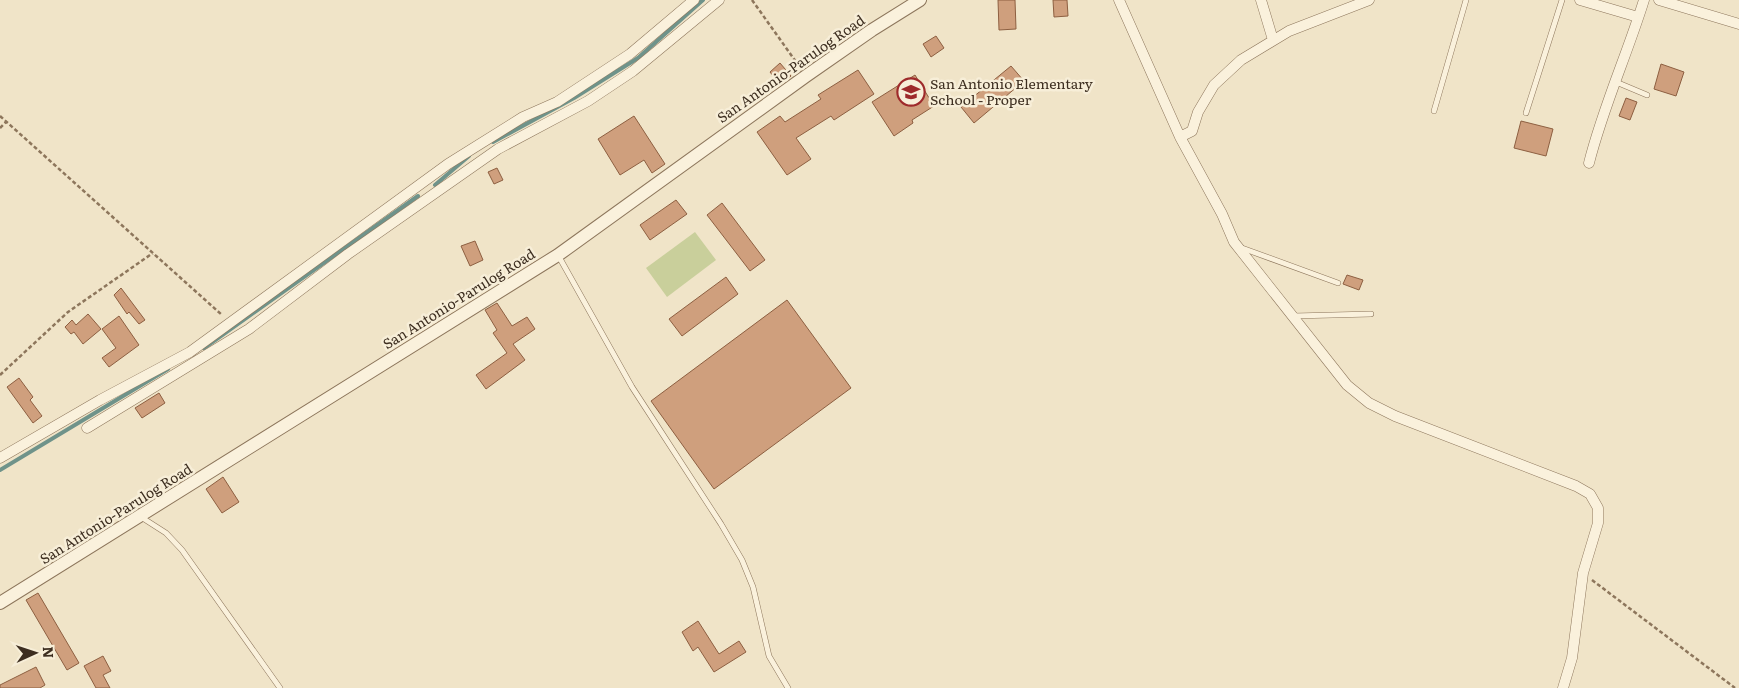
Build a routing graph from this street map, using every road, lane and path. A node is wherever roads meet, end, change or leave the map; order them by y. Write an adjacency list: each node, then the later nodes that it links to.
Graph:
1 (694, 0): 32 (street)
2 (719, 0): 34 (street)
3 (752, 0): 16 (path)
4 (920, 0): 16 (street, San Antonio-Parulog Road)
5 (1119, 0): 24 (street)
6 (1261, 0): 15 (street)
7 (1369, 0): 15 (street)
8 (1466, 0): 19 (lane)
9 (1562, 0): 20 (lane)
10 (1580, 0): 13 (street)
11 (1644, 0): 13 (street)
12 (1659, 0): 14 (street)
13 (1638, 17): 17 (street)
14 (1739, 24)
15 (1273, 40): 24 (street)
16 (806, 76): 28 (street, San Antonio-Parulog Road)
17 (1615, 82): 18 (lane); 25 (street)
18 (1647, 95)
19 (1434, 111)
20 (1526, 113)
21 (0, 116): 22 (path)
22 (6, 122): 23 (path); 27 (path)
23 (0, 128)
24 (1180, 137): 26 (street)
25 (1589, 163)
26 (1239, 247): 29 (lane); 31 (street)
27 (153, 253): 32 (path); 33 (path)
28 (558, 255): 36 (street, San Antonio-Parulog Road); 40 (lane)
29 (1338, 283)
30 (1371, 314): 31 (lane)
31 (1291, 316): 37 (street)
32 (231, 322): 35 (street)
33 (0, 375)
34 (88, 428)
35 (0, 458)
36 (140, 516): 38 (street, San Antonio-Parulog Road); 39 (lane)
37 (1582, 573): 41 (street); 42 (path)
38 (0, 603)
39 (280, 688)
40 (788, 688)
41 (1563, 688)
42 (1734, 688)

